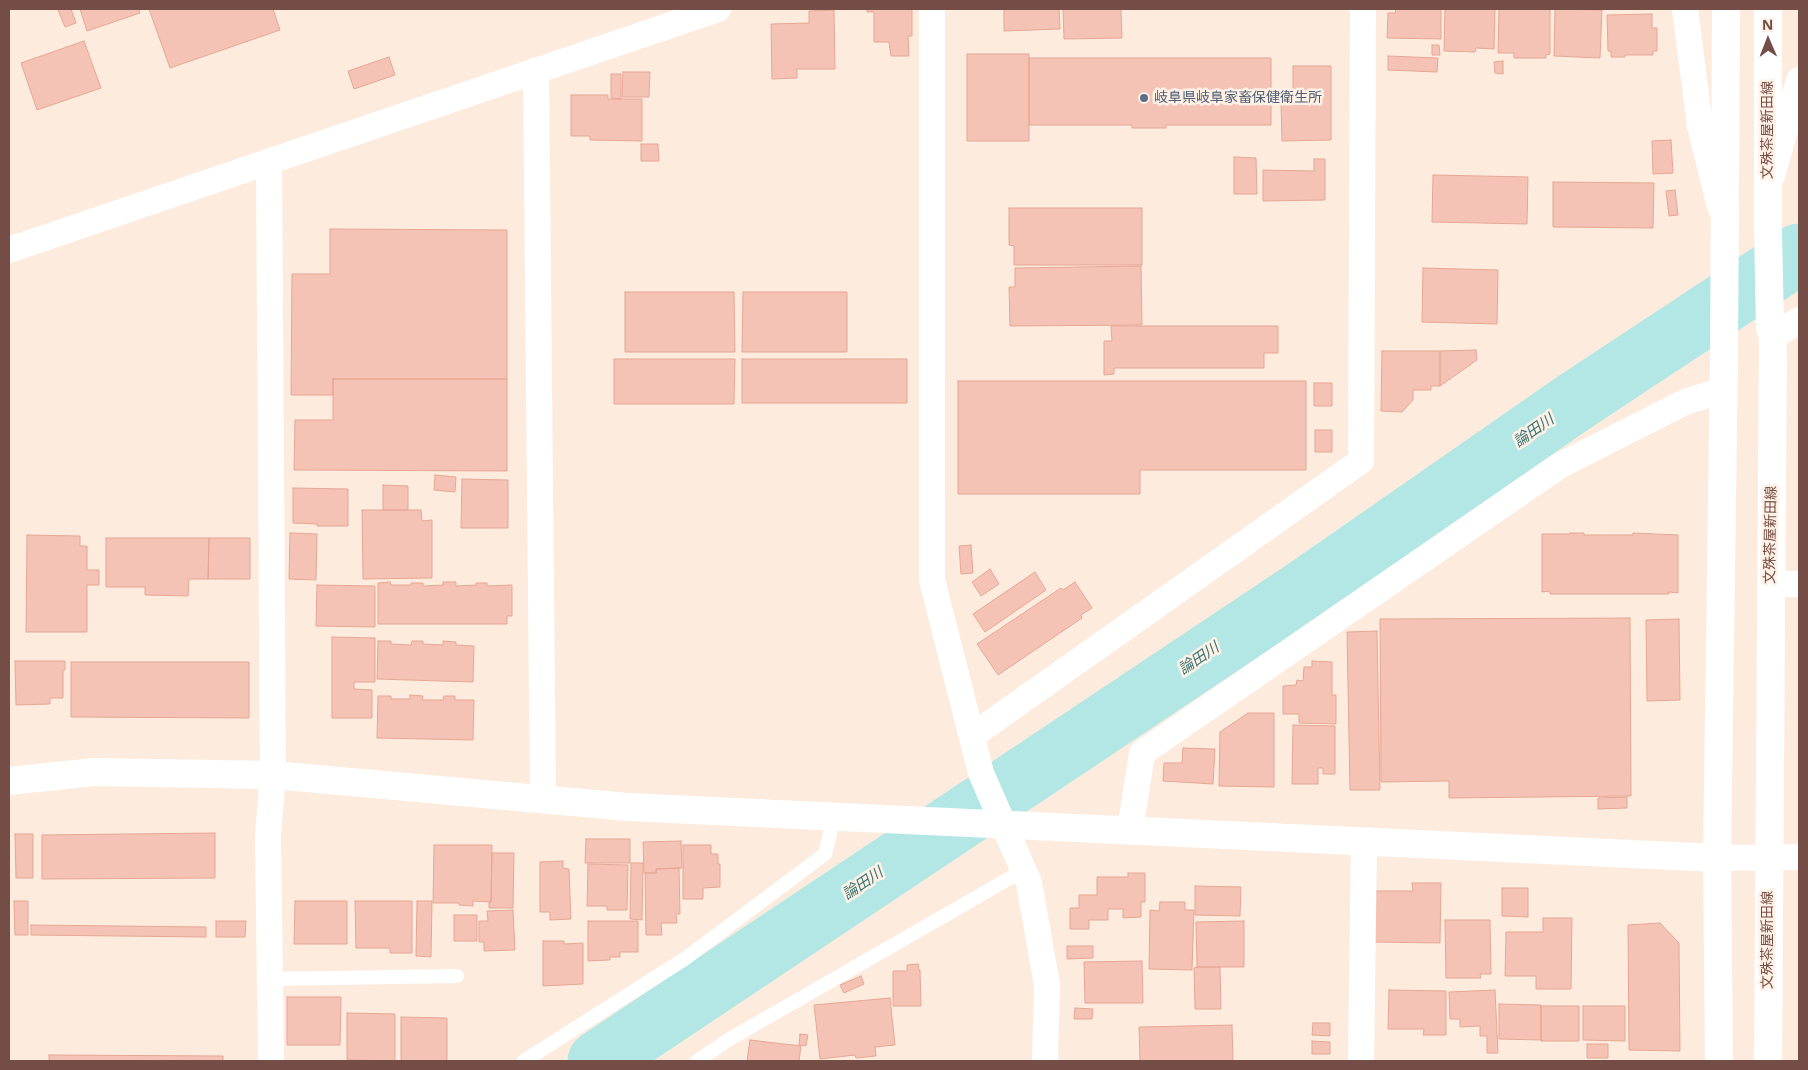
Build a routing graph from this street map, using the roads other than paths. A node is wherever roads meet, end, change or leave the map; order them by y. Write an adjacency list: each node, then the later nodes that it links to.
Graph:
1 (718, 9): 7 (street)
2 (932, 9): 18 (street)
3 (1363, 9): 18 (street)
4 (1685, 9): 11 (street)
5 (1726, 9): 11 (main road)
6 (1768, 9): 10 (main road, 文殊茶屋新田線)
7 (536, 70): 9 (street); 21 (street)
8 (1799, 80): 10 (street)
9 (269, 162): 12 (street); 19 (street)
10 (1768, 191): 14 (main road, 文殊茶屋新田線)
11 (1724, 232): 15 (main road)
12 (9, 250)
13 (1799, 320): 14 (street)
14 (1771, 332): 16 (main road, 文殊茶屋新田線)
15 (1723, 390): 23 (street); 27 (main road)
16 (1770, 584): 17 (street); 25 (main road, 文殊茶屋新田線)
17 (1799, 584)
18 (972, 736): 28 (street)
19 (273, 775): 20 (main road); 21 (main road); 30 (street)
20 (9, 781)
21 (543, 799): 22 (main road)
22 (834, 818): 23 (main road); 32 (lane)
23 (1130, 831): 24 (main road)
24 (1364, 842): 27 (main road); 35 (street)
25 (1768, 857): 26 (street); 27 (street); 37 (main road, 文殊茶屋新田線)
26 (1799, 857)
27 (1717, 858): 36 (main road)
28 (1024, 870): 33 (lane); 34 (street)
29 (457, 976): 30 (lane)
30 (270, 979): 31 (street)
31 (271, 1061)
32 (524, 1061)
33 (697, 1061)
34 (1046, 1061)
35 (1361, 1061)
36 (1719, 1061)
37 (1768, 1061)

